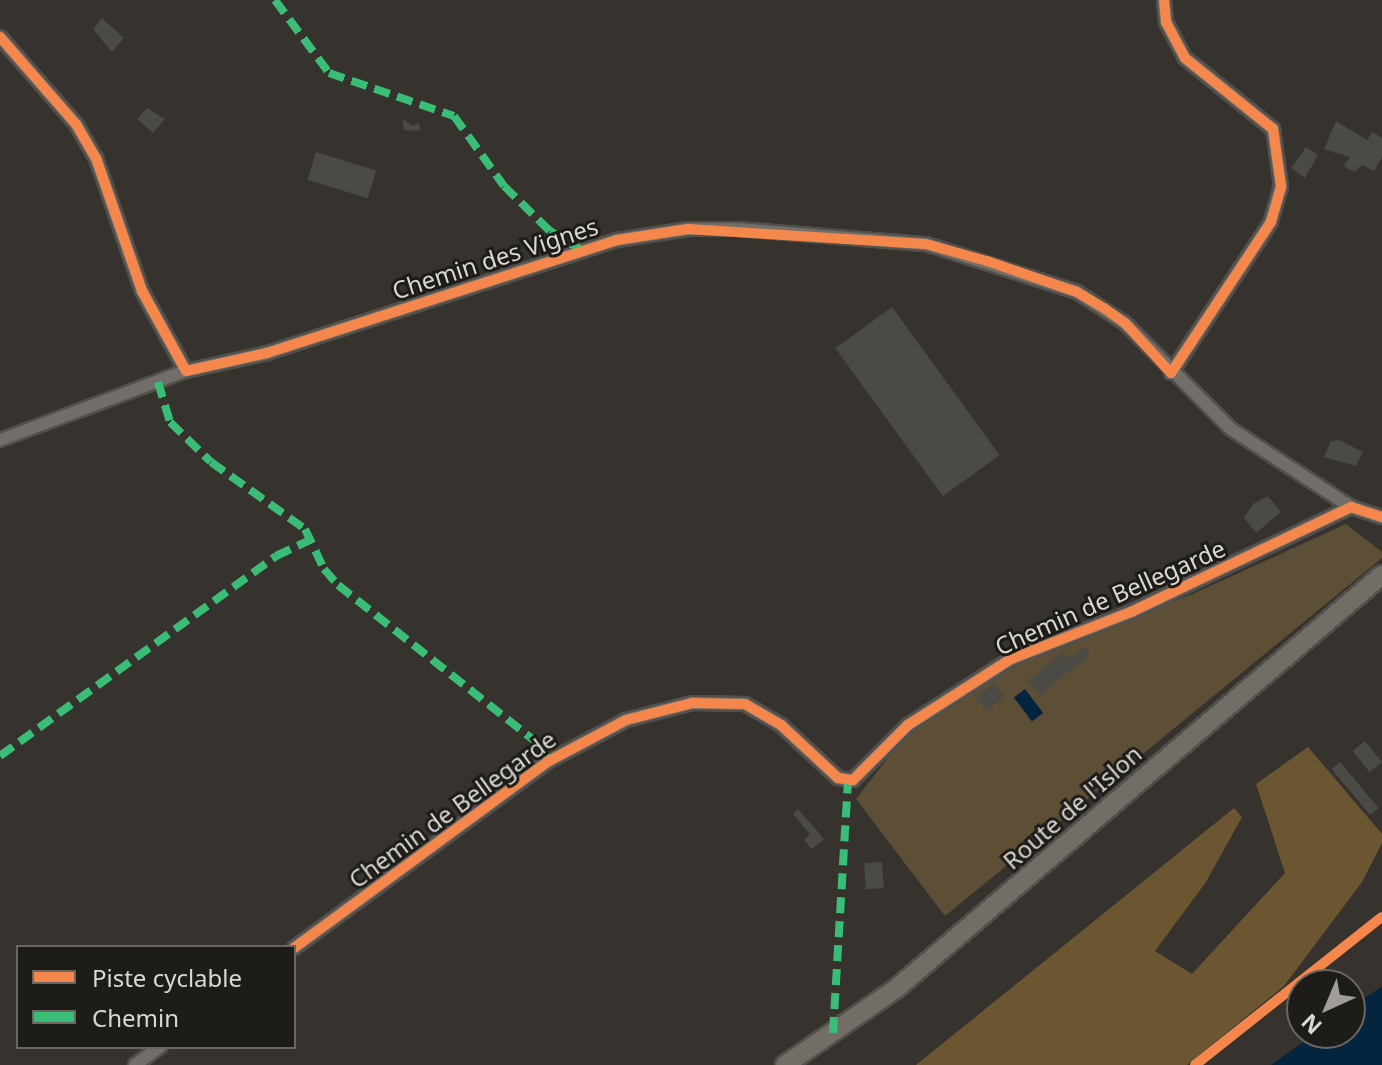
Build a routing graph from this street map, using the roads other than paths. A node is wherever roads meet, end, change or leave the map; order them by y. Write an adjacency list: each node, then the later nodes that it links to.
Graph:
1 (1164, 0): 4 (street)
2 (0, 37): 3 (street)
3 (186, 371): 4 (street, Chemin des Vignes); 5 (street, Chemin des Vignes)
4 (1171, 373): 6 (street, Chemin des Vignes)
5 (0, 440)
6 (1351, 507): 7 (street, Chemin des Vignes); 9 (street, Chemin de Bellegarde)
7 (1382, 517)
8 (1382, 575): 12 (street, Route de l'Islon)
9 (296, 947)
10 (157, 1049): 11 (street)
11 (135, 1065)
12 (785, 1065)

